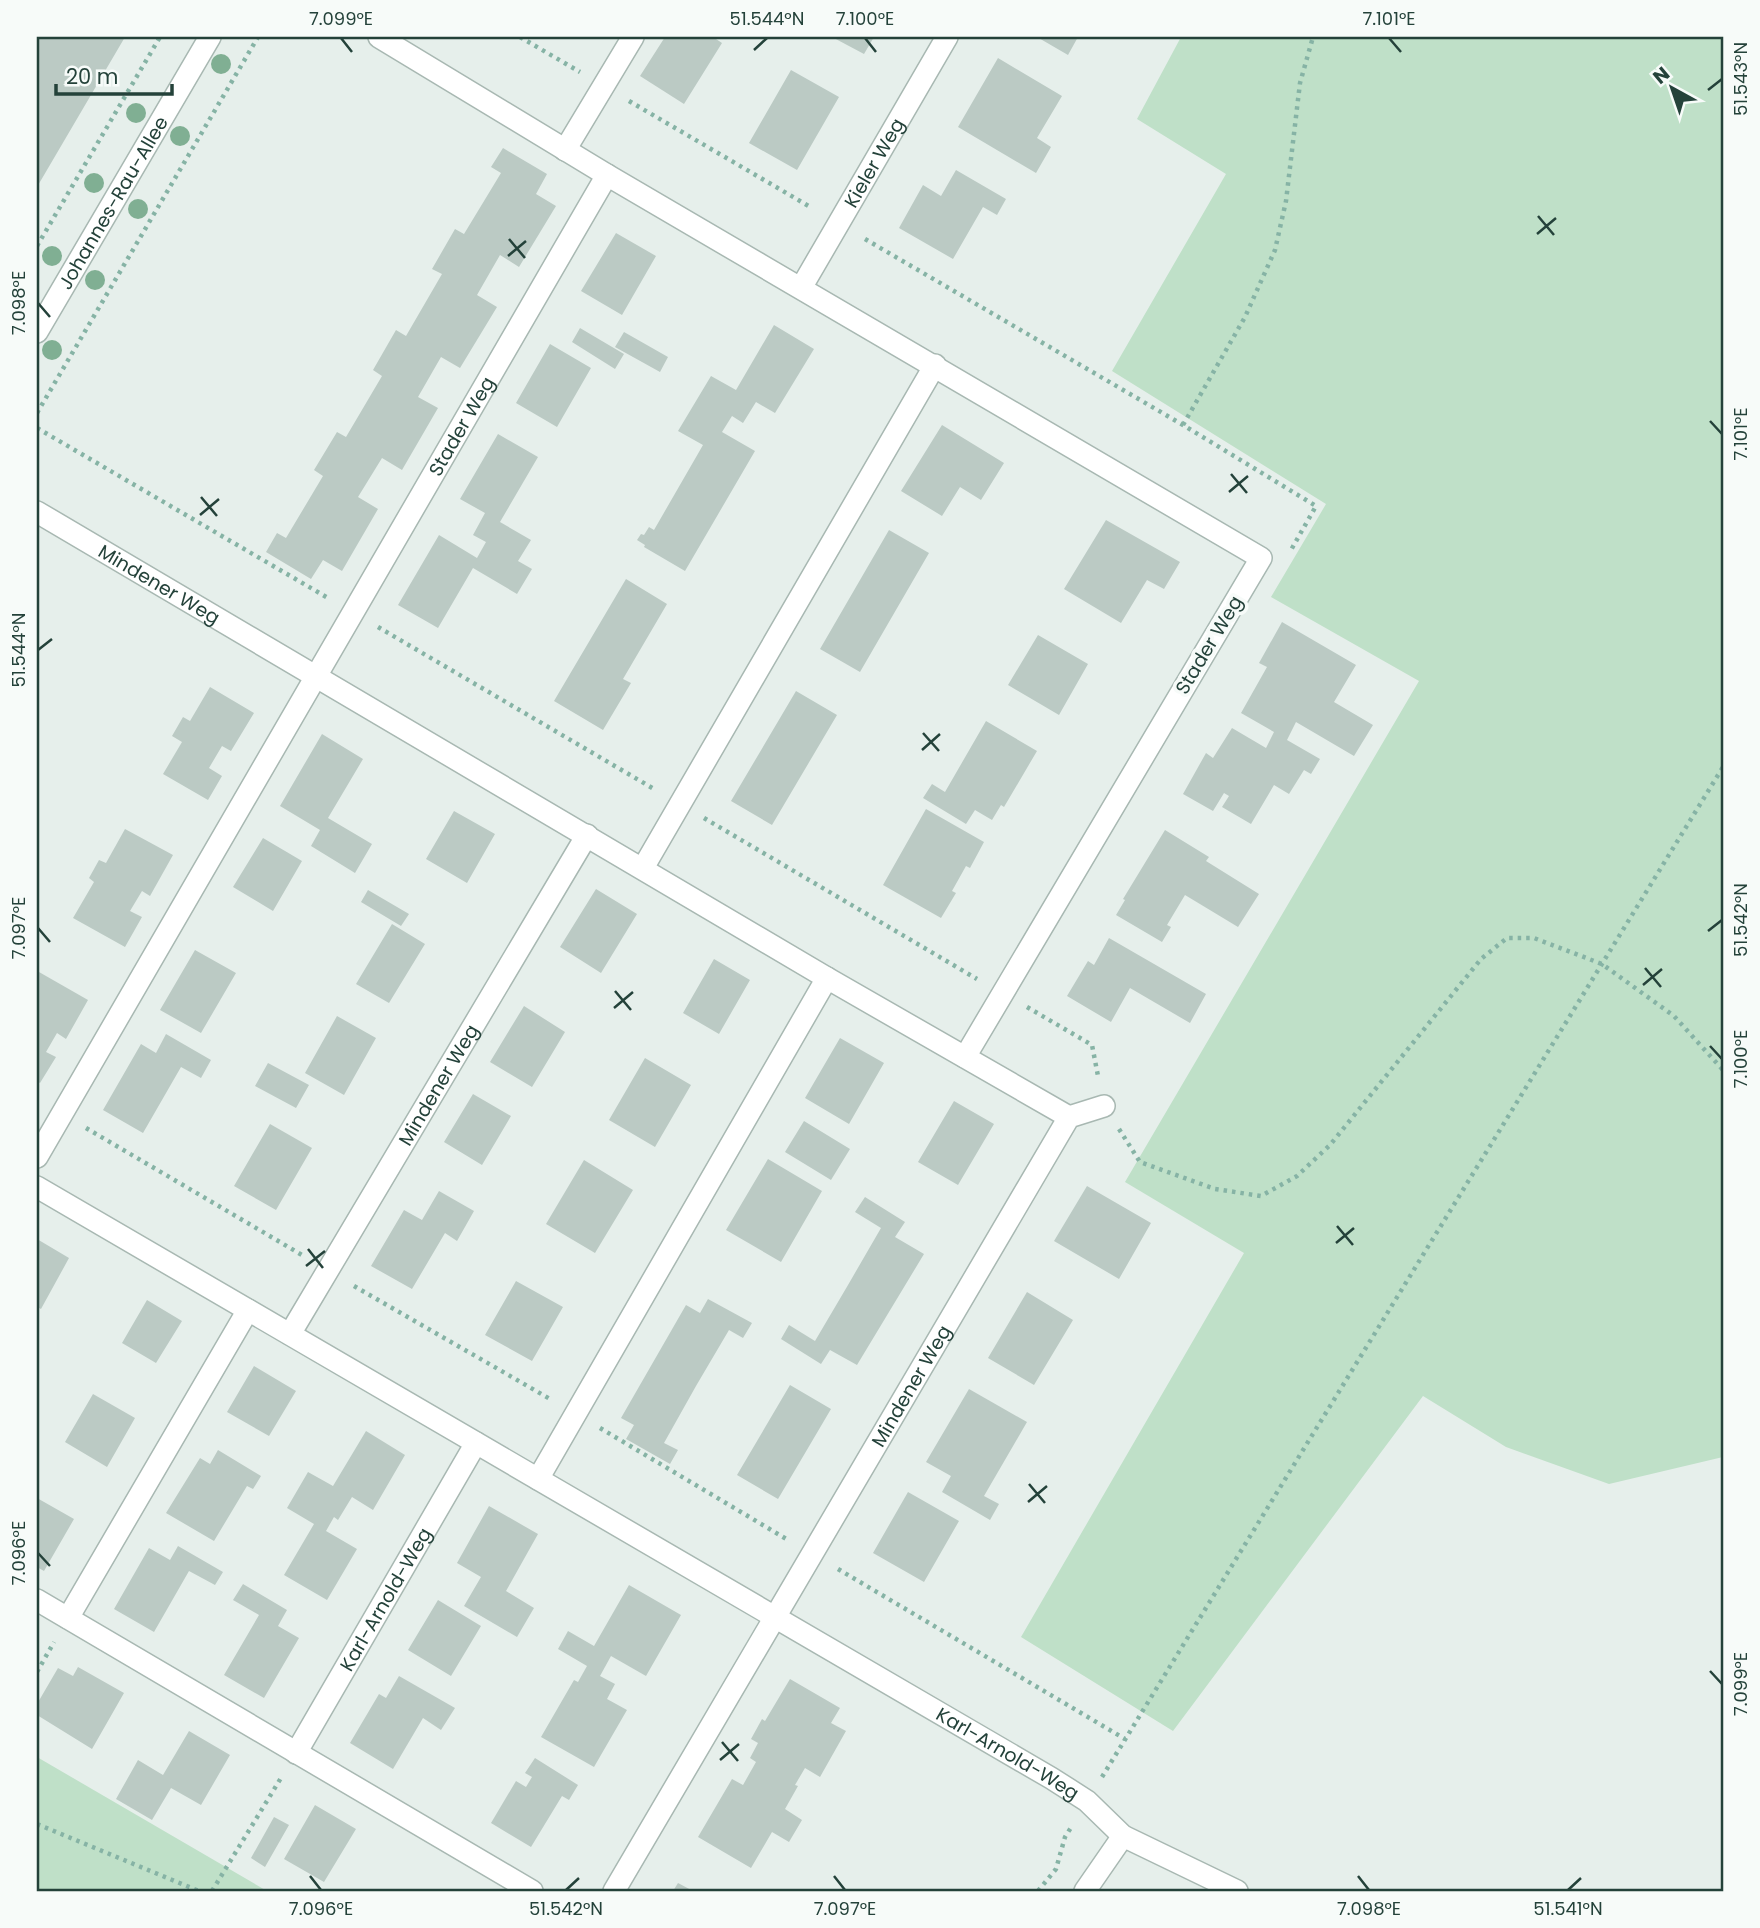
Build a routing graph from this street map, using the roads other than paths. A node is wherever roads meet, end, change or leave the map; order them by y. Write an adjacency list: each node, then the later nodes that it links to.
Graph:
1 (210, 37): 8 (street, Johannes-Rau-Allee)
2 (379, 37): 5 (street)
3 (633, 37): 5 (street)
4 (947, 37): 7 (street, Kieler Weg)
5 (565, 150): 6 (street)
6 (607, 175): 7 (street); 11 (street, Stader Weg)
7 (801, 288): 9 (street)
8 (37, 332)
9 (935, 365): 13 (street); 15 (street, Stader Weg)
10 (37, 512): 11 (street, Mindener Weg)
11 (317, 676): 12 (street, Mindener Weg); 18 (street)
12 (587, 835): 13 (street, Mindener Weg); 21 (street, Mindener Weg)
13 (643, 868): 14 (street, Mindener Weg)
14 (827, 978): 15 (street, Mindener Weg); 23 (street)
15 (965, 1057): 17 (street, Mindener Weg)
16 (1104, 1106): 17 (street)
17 (1069, 1117): 26 (street, Mindener Weg)
18 (37, 1157)
19 (37, 1187): 20 (street, Karl-Arnold-Weg)
20 (248, 1310): 21 (street, Karl-Arnold-Weg); 25 (street)
21 (290, 1334): 22 (street, Karl-Arnold-Weg)
22 (476, 1443): 23 (street, Karl-Arnold-Weg); 27 (street, Karl-Arnold-Weg)
23 (538, 1479): 26 (street, Karl-Arnold-Weg)
24 (37, 1600): 25 (street)
25 (68, 1618): 27 (street)
26 (775, 1618): 28 (street, Karl-Arnold-Weg); 30 (street)
27 (296, 1753): 29 (street)
28 (1123, 1836): 31 (street); 32 (street, Karl-Arnold-Weg)
29 (532, 1891)
30 (614, 1891)
31 (1085, 1891)
32 (1237, 1891)

